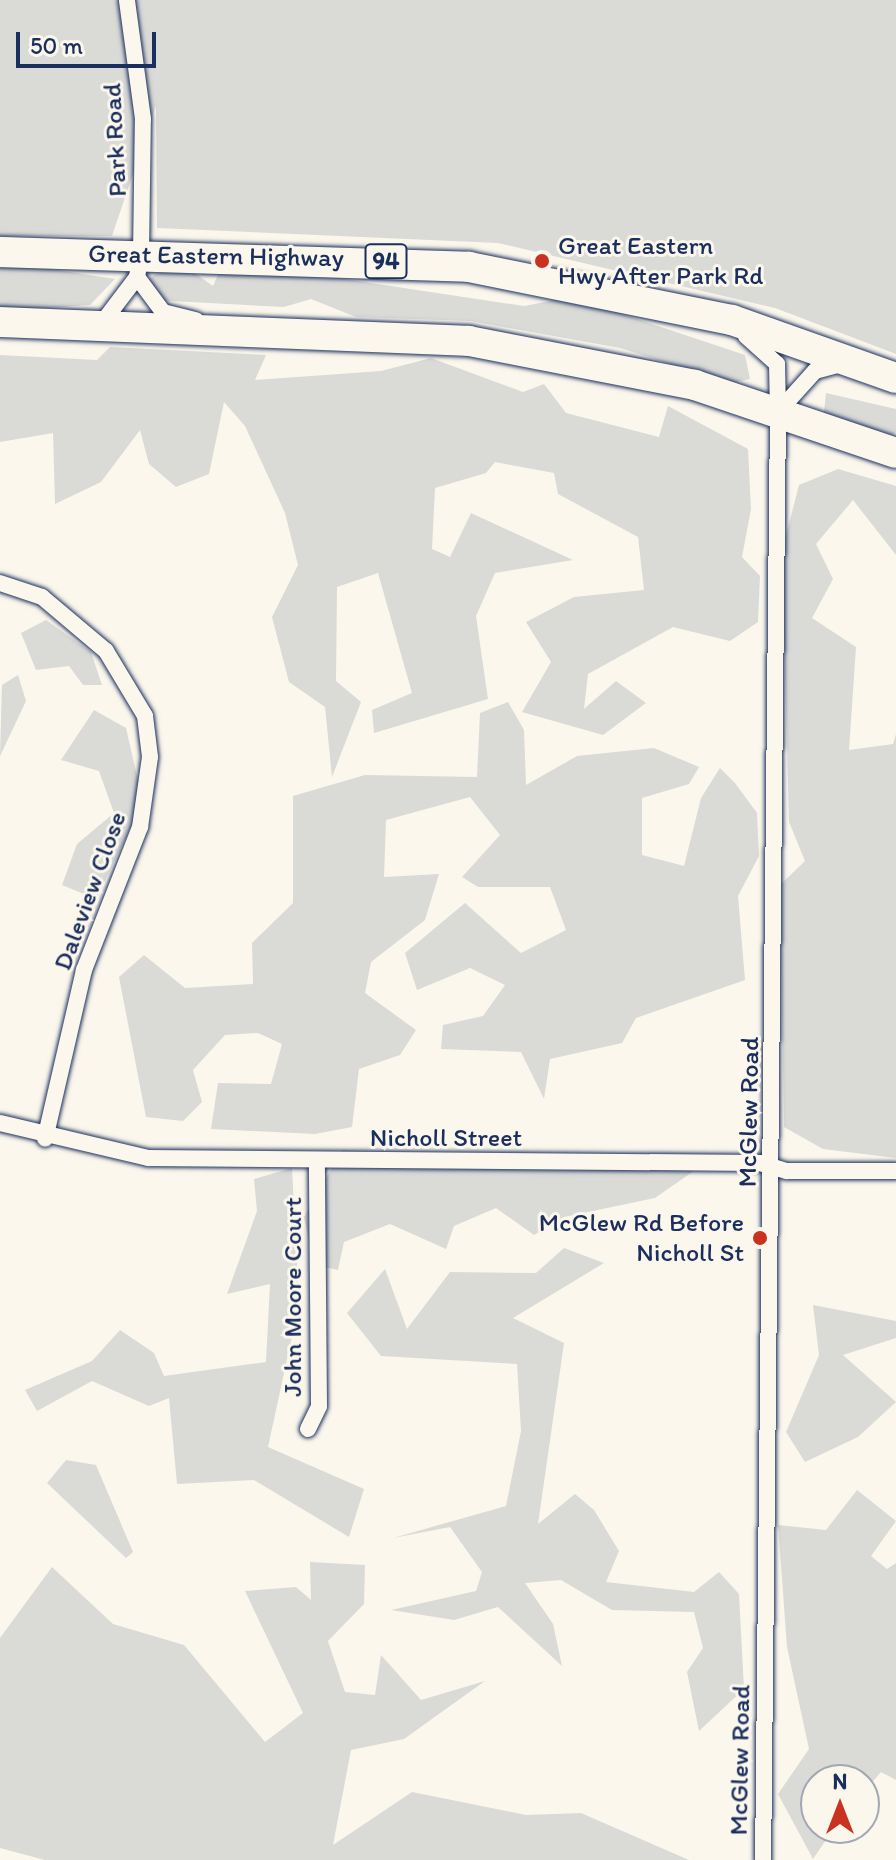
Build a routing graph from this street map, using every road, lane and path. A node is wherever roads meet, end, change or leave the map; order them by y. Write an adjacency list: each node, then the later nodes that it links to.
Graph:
1 (127, 0): 3 (street, Park Road)
2 (0, 252): 3 (highway, Great Eastern Highway / 94)
3 (139, 266): 4 (highway, Great Eastern Highway / 94); 6 (street); 7 (street)
4 (690, 310): 8 (highway, Great Eastern Highway / 94); 10 (street, McGlew Road)
5 (0, 322): 6 (highway)
6 (99, 327): 7 (highway)
7 (223, 331): 10 (highway)
8 (855, 363): 9 (highway, Great Eastern Highway / 94); 10 (street)
9 (896, 378)
10 (778, 412): 11 (highway); 16 (street, McGlew Road)
11 (896, 453)
12 (0, 583): 14 (street, Daleview Close)
13 (0, 1123): 14 (street, Nicholl Street)
14 (45, 1139): 15 (street, Nicholl Street)
15 (317, 1162): 16 (street, Nicholl Street); 18 (street, John Moore Court)
16 (773, 1167): 17 (street, Nicholl Street); 19 (street, McGlew Road)
17 (896, 1171)
18 (308, 1429)
19 (763, 1860)

